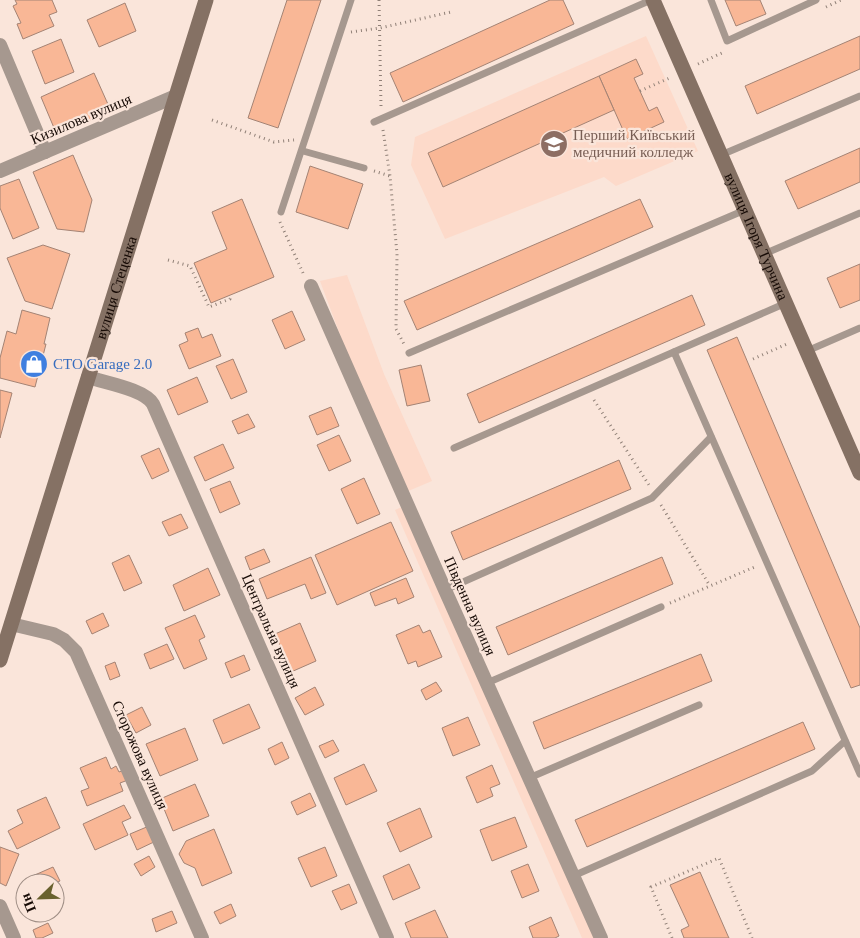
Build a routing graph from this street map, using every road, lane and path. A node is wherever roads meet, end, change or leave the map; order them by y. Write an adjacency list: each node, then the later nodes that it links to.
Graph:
1 (206, 0): 13 (main road, вулиця Стеценка)
2 (351, 0): 9 (lane)
3 (379, 0): 8 (path)
4 (652, 0): 15 (lane); 21 (main road, вулиця Ігоря Турчина)
5 (711, 0): 6 (lane)
6 (816, 0)
7 (451, 12): 8 (path)
8 (380, 28): 9 (path); 15 (path)
9 (340, 33): 18 (lane)
10 (0, 45): 20 (street)
11 (673, 77): 12 (path)
12 (640, 91)
13 (176, 96): 20 (street, Кизилова вулиця); 39 (main road, вулиця Стеценка)
14 (860, 96): 21 (lane)
15 (382, 119): 17 (lane); 24 (path)
16 (212, 120): 18 (path)
17 (374, 122)
18 (307, 138): 19 (lane)
19 (303, 151): 22 (lane); 26 (lane)
20 (45, 152): 23 (street, Кизилова вулиця)
21 (721, 155): 25 (main road, вулиця Ігоря Турчина)
22 (364, 168): 24 (path)
23 (0, 171)
24 (390, 176): 37 (path)
25 (745, 210): 28 (main road, вулиця Ігоря Турчина); 37 (lane)
26 (281, 212): 30 (path)
27 (860, 213): 28 (lane)
28 (764, 254): 32 (main road, вулиця Ігоря Турчина)
29 (168, 260): 31 (path)
30 (312, 286): 44 (street, Південна вулиця)
31 (230, 295)
32 (786, 303): 35 (main road, вулиця Ігоря Турчина); 36 (lane)
33 (860, 328): 35 (lane)
34 (790, 343): 38 (path)
35 (807, 351): 42 (main road, вулиця Ігоря Турчина)
36 (674, 352): 40 (lane); 41 (lane)
37 (409, 353)
38 (753, 359)
39 (88, 377): 46 (main road, вулиця Стеценка); 57 (street, Центральна вулиця)
40 (711, 437): 43 (lane); 44 (lane)
41 (454, 448)
42 (860, 473)
43 (767, 562): 45 (path); 50 (lane)
44 (445, 590): 48 (street, Південна вулиця)
45 (661, 607): 48 (lane)
46 (12, 624): 47 (main road, вулиця Стеценка); 56 (street, Сторожова вулиця)
47 (0, 660)
48 (487, 683): 52 (street, Південна вулиця)
49 (699, 705): 52 (lane)
50 (845, 741): 51 (lane); 53 (lane)
51 (860, 774)
52 (529, 778): 53 (street, Південна вулиця)
53 (573, 876): 58 (street, Південна вулиця)
54 (0, 906): 55 (street)
55 (14, 938)
56 (202, 938)
57 (387, 938)
58 (601, 938)
59 (672, 938): 60 (path)
60 (752, 938)

